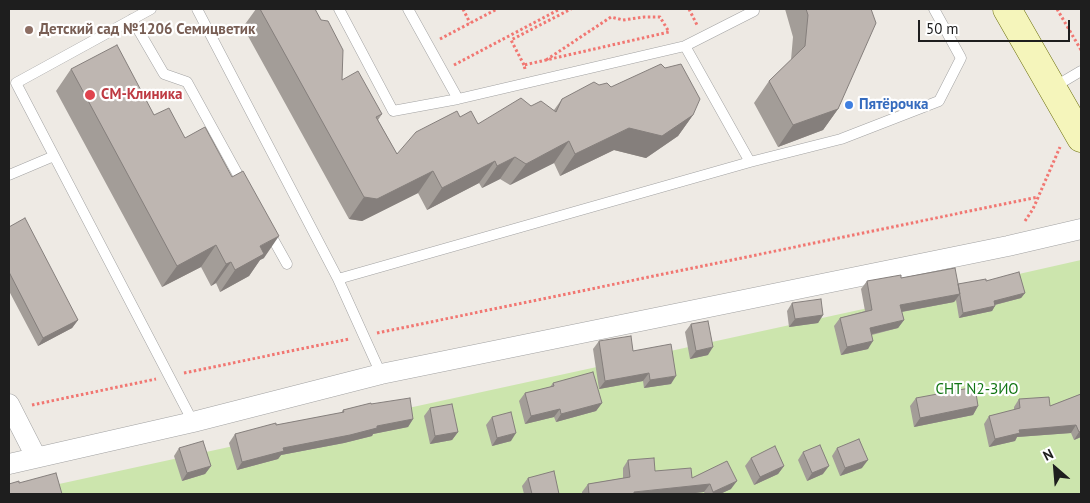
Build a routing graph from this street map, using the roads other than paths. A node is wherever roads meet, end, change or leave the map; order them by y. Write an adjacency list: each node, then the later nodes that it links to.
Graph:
1 (151, 9): 8 (lane)
2 (197, 9): 21 (lane)
3 (339, 9): 12 (lane)
4 (408, 9): 12 (lane)
5 (934, 9): 15 (lane)
6 (1007, 9): 11 (main road)
7 (754, 11): 9 (lane)
8 (132, 19): 14 (lane); 17 (lane)
9 (685, 46): 12 (lane); 15 (lane)
10 (1081, 71): 11 (lane)
11 (1052, 88): 13 (main road)
12 (458, 99)
13 (1076, 130)
14 (54, 156): 16 (lane); 24 (lane)
15 (750, 162): 21 (lane)
16 (9, 175)
17 (249, 195)
18 (263, 221): 20 (lane)
19 (1081, 230): 22 (street)
20 (287, 264)
21 (338, 279): 22 (lane)
22 (381, 374): 24 (street)
23 (10, 407): 25 (street)
24 (193, 422): 25 (street)
25 (36, 457): 26 (street)
26 (9, 464)

